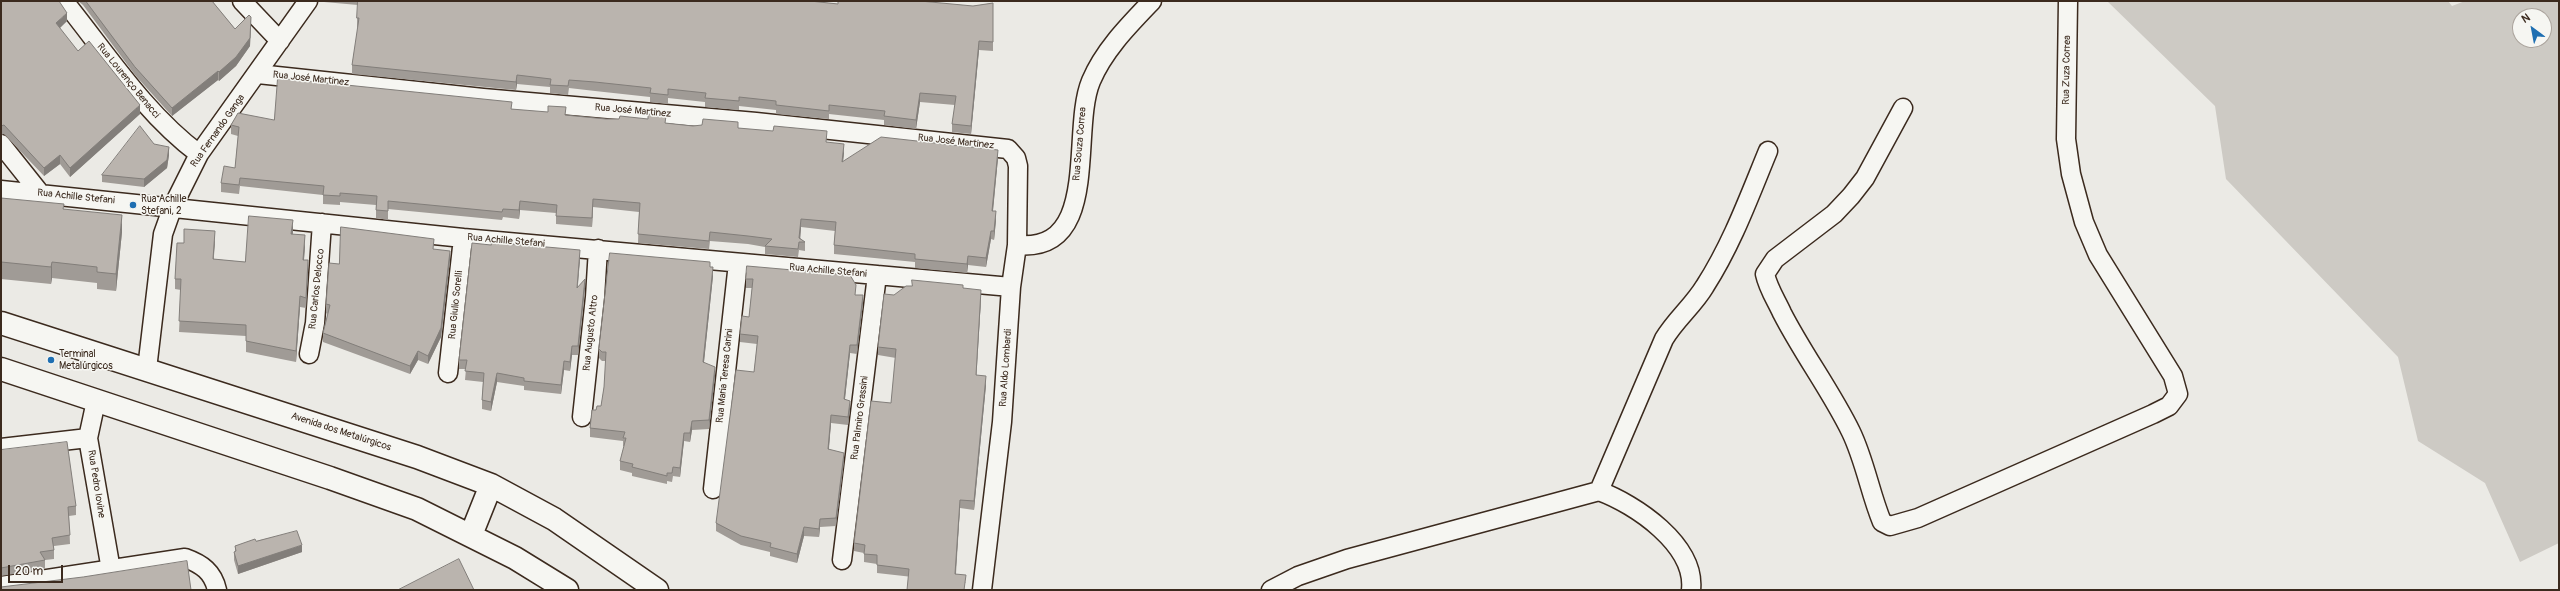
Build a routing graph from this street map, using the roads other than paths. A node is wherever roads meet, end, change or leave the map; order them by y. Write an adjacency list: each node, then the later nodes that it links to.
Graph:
1 (64, 1): 12 (street, Rua Lourenço Benacci)
2 (242, 1): 6 (street)
3 (308, 1): 6 (street, Rua Fernando Ganga)
4 (1152, 1): 18 (street, Rua Souza Correa)
5 (2068, 1): 8 (street, Rua Zuza Correa)
6 (280, 41): 7 (street, Rua Fernando Ganga)
7 (258, 74): 10 (street, Rua José Martinez); 12 (street, Rua Fernando Ganga)
8 (1904, 108)
9 (1, 144): 14 (street)
10 (1008, 149): 18 (street, Rua Aldo Lombardi)
11 (1768, 151): 34 (street)
12 (199, 154): 15 (street, Rua Fernando Ganga)
13 (1, 190): 14 (street, Rua Achille Stefani)
14 (40, 193): 15 (street, Rua Achille Stefani)
15 (173, 206): 16 (street, Rua Achille Stefani); 26 (street, Rua Fernando Ganga)
16 (322, 223): 17 (street, Rua Achille Stefani); 24 (street, Rua Carlos Delocco)
17 (463, 238): 19 (street, Rua Achille Stefani); 27 (street, Rua Giulio Sorelli)
18 (1017, 245): 22 (street, Rua Aldo Lombardi)
19 (598, 249): 20 (street, Rua Achille Stefani); 29 (street, Rua Augusto Altro)
20 (738, 263): 21 (street, Rua Achille Stefani); 33 (street, Rua Maria Teresa Carini)
21 (877, 275): 22 (street, Rua Achille Stefani); 36 (street, Rua Palmiro Grassini)
22 (1011, 287): 42 (street, Rua Aldo Lombardi)
23 (1, 323): 26 (street, Avenida dos Metalúrgicos)
24 (309, 354)
25 (1, 369): 28 (street)
26 (147, 369): 32 (street, Avenida dos Metalúrgicos)
27 (448, 372)
28 (96, 401): 30 (street); 35 (street)
29 (582, 417)
30 (88, 438): 31 (street, Rua Pedro Iovine); 37 (street, Rua Pedro Iovine)
31 (1, 448)
32 (491, 485): 35 (street); 41 (street, Avenida dos Metalúrgicos)
33 (713, 489)
34 (1599, 491): 43 (street); 44 (street)
35 (471, 535): 40 (street)
36 (842, 560)
37 (111, 570): 38 (street); 39 (street)
38 (1, 586)
39 (217, 590)
40 (565, 590)
41 (658, 590)
42 (982, 590)
43 (1271, 590)
44 (1691, 590)

